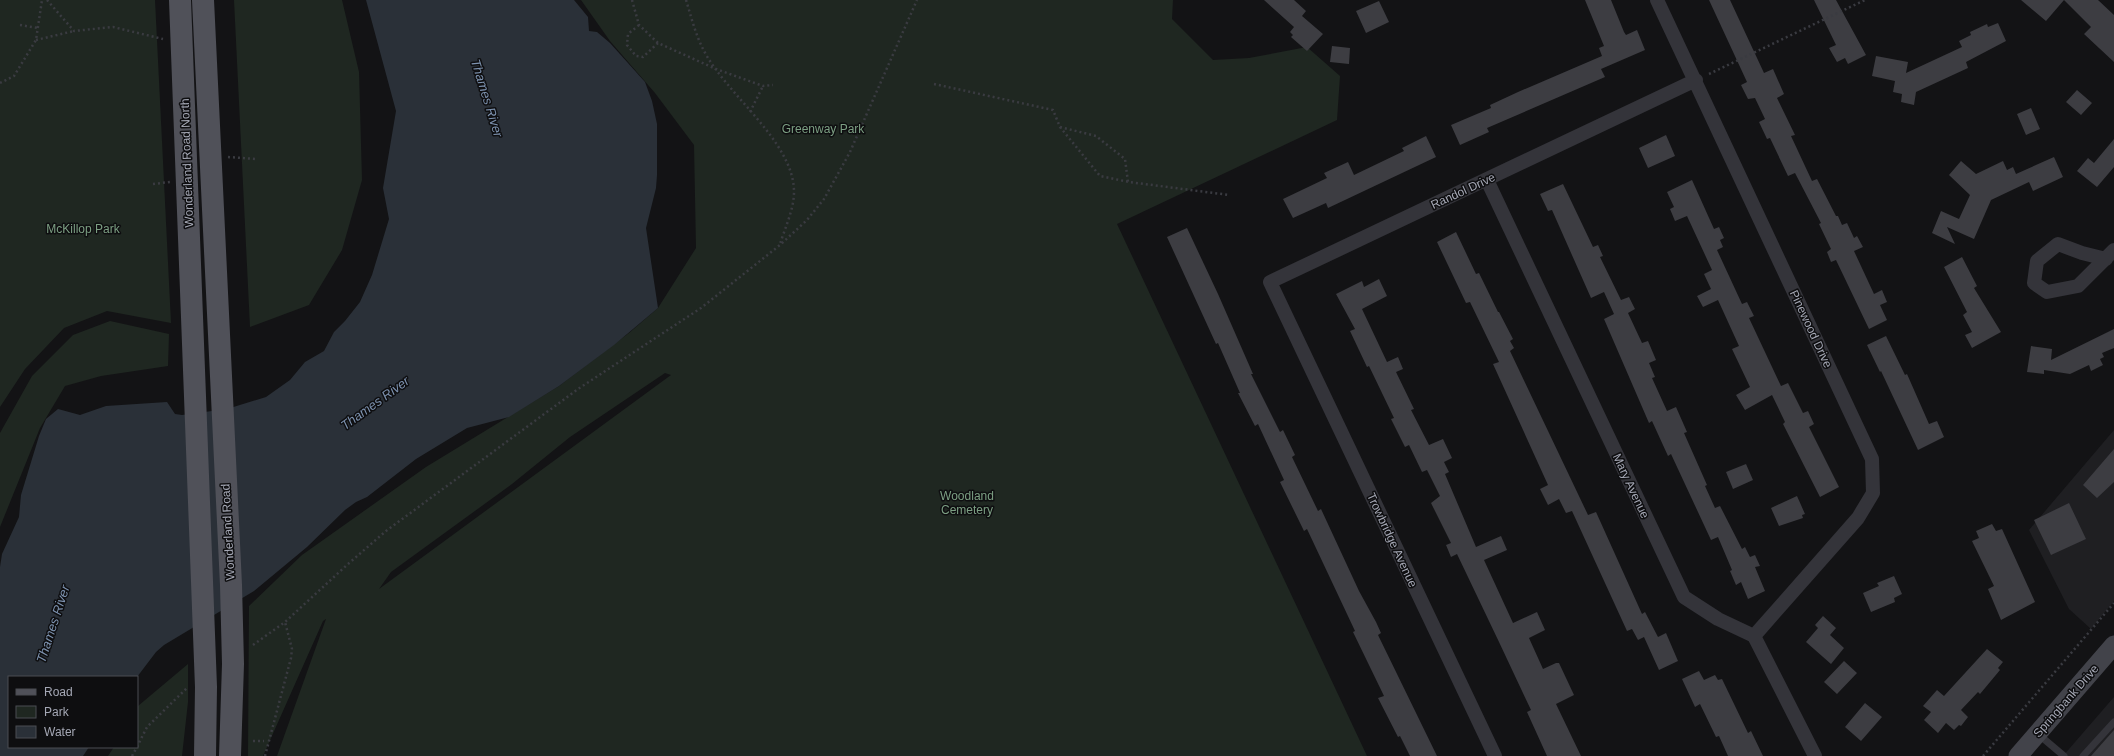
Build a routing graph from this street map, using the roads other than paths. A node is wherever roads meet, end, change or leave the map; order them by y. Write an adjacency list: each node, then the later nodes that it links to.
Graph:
1 (180, 0): 13 (main road, Wonderland Road North)
2 (204, 0): 7 (main road, Wonderland Road North)
3 (1657, 0): 4 (street, Pinewood Drive)
4 (1696, 80): 5 (street, Randol Drive); 9 (street, Pinewood Drive)
5 (1487, 180): 8 (street, Randol Drive); 9 (street, Mary Avenue)
6 (2110, 255): 6 (street)
7 (218, 323): 14 (main road, Wonderland Road)
8 (1289, 324): 15 (street, Trowbridge Avenue)
9 (1754, 636): 16 (street)
10 (2114, 646): 12 (main road, Springbank Drive)
11 (2114, 722): 19 (lane)
12 (2038, 733): 17 (main road, Springbank Drive); 18 (lane)
13 (206, 748)
14 (230, 748)
15 (1496, 756)
16 (1815, 756)
17 (2018, 756)
18 (2064, 756)
19 (2083, 756)

